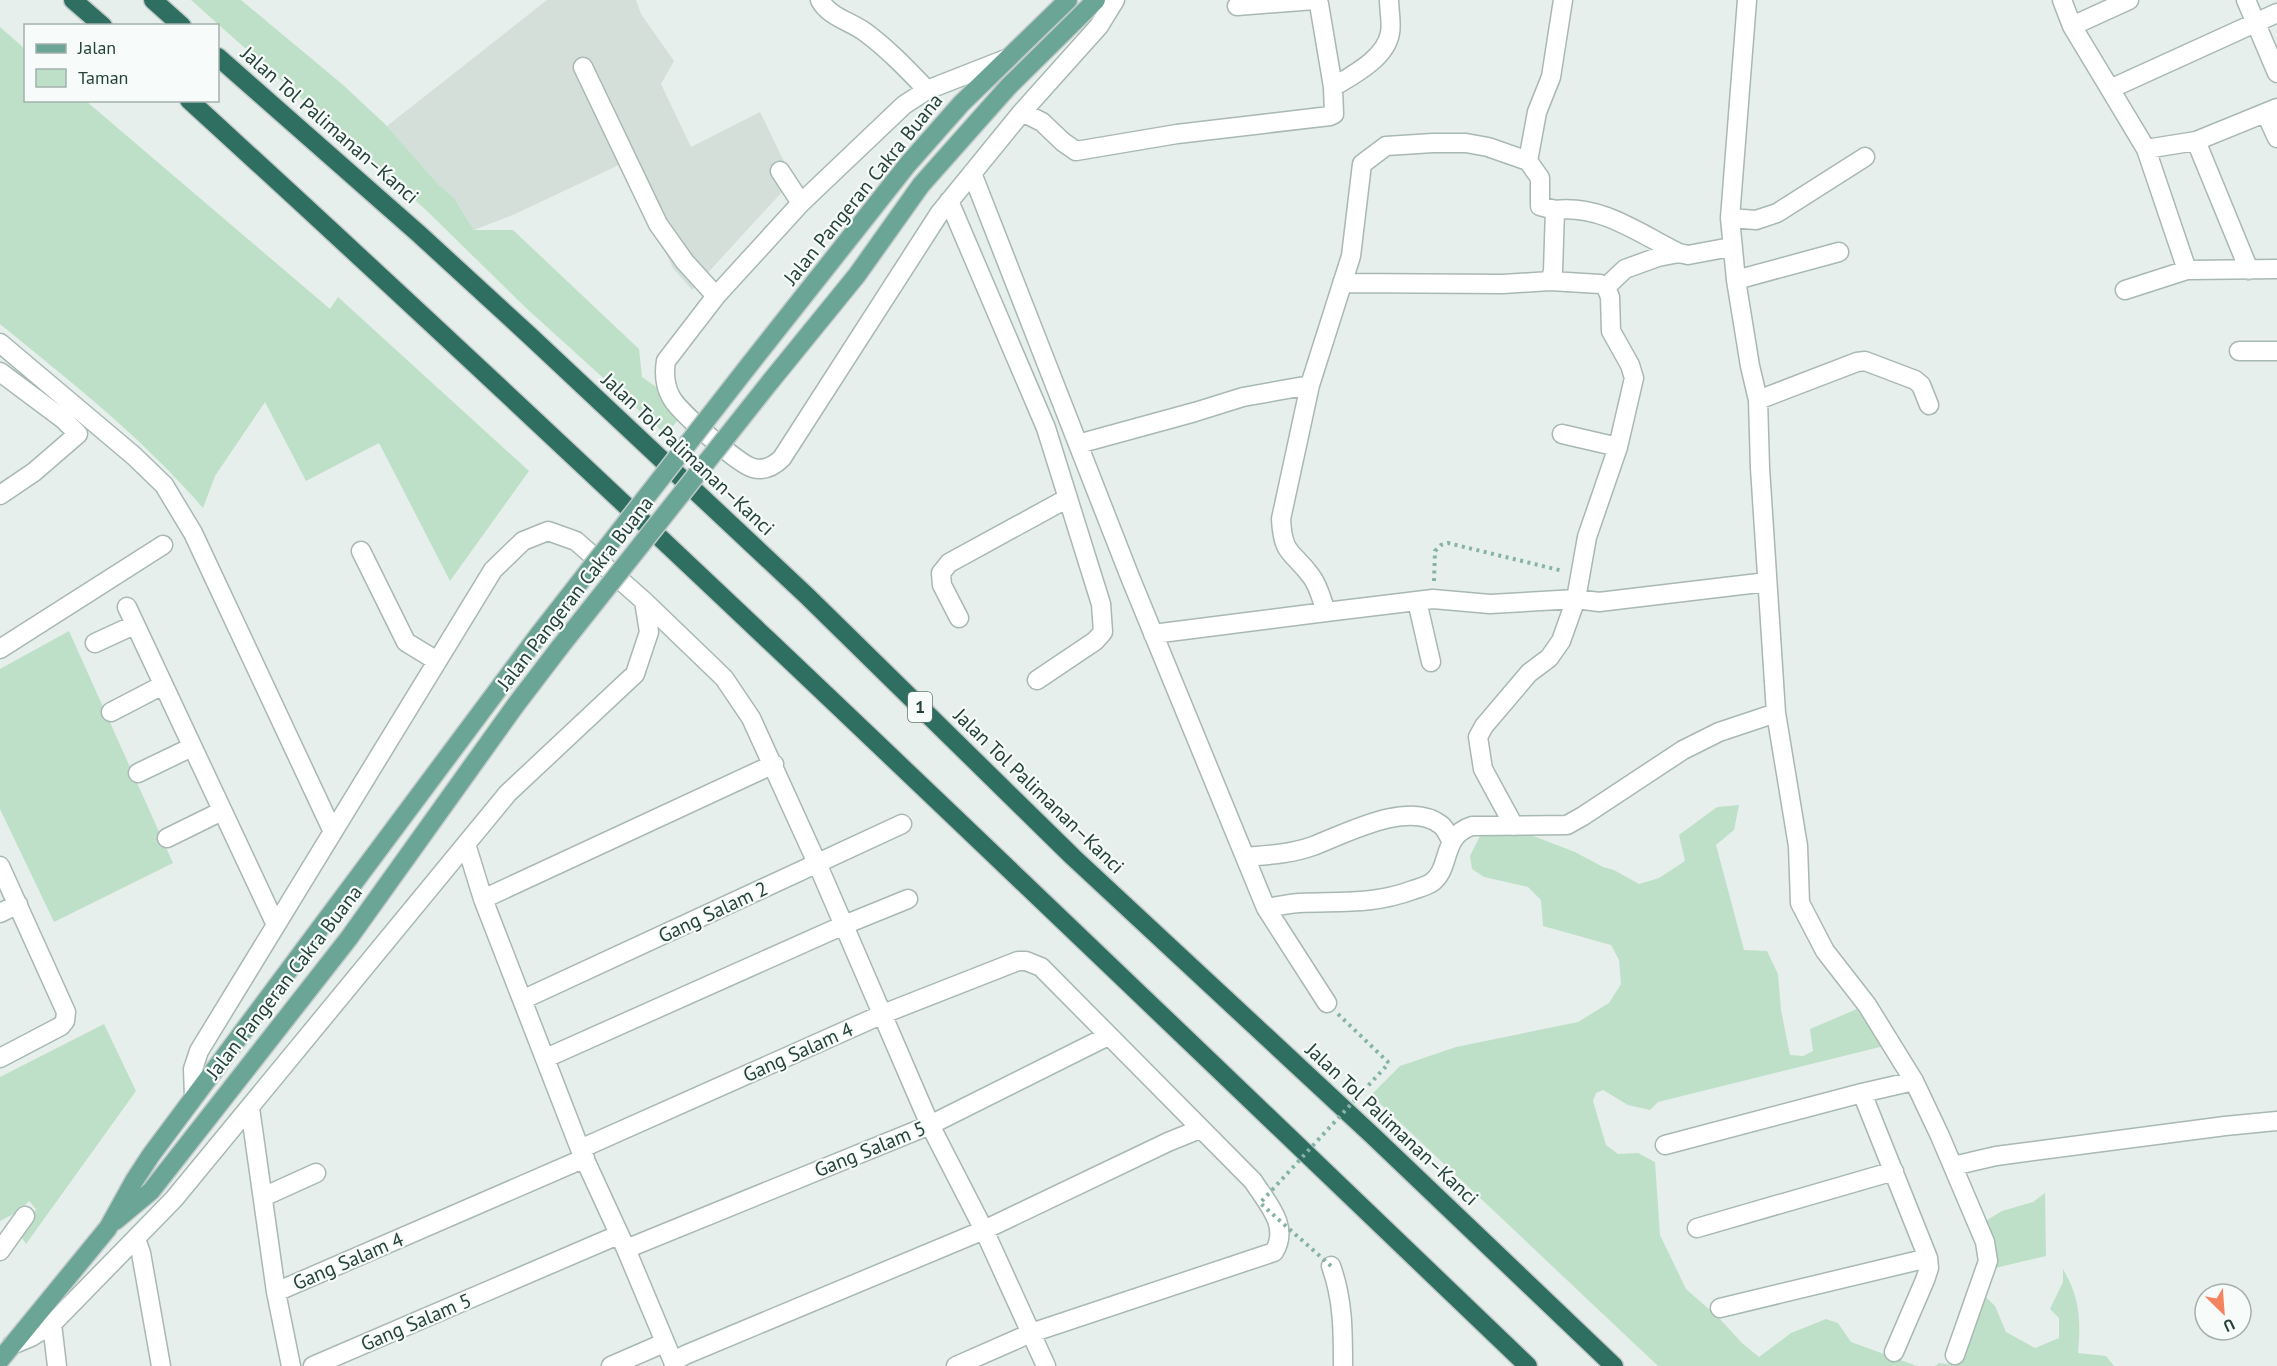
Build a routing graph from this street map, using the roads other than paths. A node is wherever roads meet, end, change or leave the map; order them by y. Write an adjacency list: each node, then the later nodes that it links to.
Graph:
1 (73, 0): 16 (highway)
2 (153, 0): 17 (highway)
3 (820, 0): 25 (street)
4 (1068, 0): 20 (main road, Jalan Pangeran Cakra Buana)
5 (1096, 0): 121 (main road, Jalan Pangeran Cakra Buana, bridge)
6 (1115, 0): 28 (street)
7 (1389, 0): 23 (street)
8 (1563, 0): 33 (street)
9 (1747, 0): 37 (street)
10 (2062, 0): 18 (street)
11 (2129, 0): 18 (street)
12 (2246, 0): 15 (street)
13 (1237, 6): 23 (street)
14 (2277, 13): 15 (street)
15 (2255, 22): 22 (street); 24 (street)
16 (101, 24)
17 (180, 24)
18 (2072, 26): 24 (street)
19 (219, 58): 148 (highway, Jalan Tol Palimanan–Kanci / 1)
20 (1006, 59): 25 (street); 109 (main road, Jalan Pangeran Cakra Buana, bridge)
21 (583, 67): 48 (street)
22 (2277, 73)
23 (1333, 87): 28 (street)
24 (2110, 89): 31 (street)
25 (927, 90): 48 (street)
26 (191, 102): 147 (highway)
27 (2271, 111): 29 (street); 30 (street)
28 (1022, 112): 34 (street)
29 (2277, 138)
30 (2196, 141): 31 (street); 43 (street)
31 (2146, 149): 42 (street)
32 (1865, 157): 37 (street)
33 (1528, 161): 36 (street); 46 (street)
34 (972, 173): 35 (street); 58 (street)
35 (950, 201): 48 (street); 61 (street)
36 (1555, 210): 40 (street); 45 (street)
37 (1730, 218): 38 (street)
38 (1731, 247): 40 (street); 44 (street)
39 (1839, 252): 44 (street)
40 (1679, 253): 47 (street)
41 (2277, 269): 43 (street)
42 (2187, 270): 43 (street); 49 (street)
43 (2250, 270)
44 (1736, 280): 55 (street)
45 (1550, 281): 46 (street); 47 (street)
46 (1342, 283): 54 (street)
47 (1606, 287): 59 (street)
48 (712, 290)
49 (2125, 290)
50 (0, 343): 87 (street)
51 (2239, 351): 52 (street)
52 (2277, 351)
53 (0, 372): 60 (street)
54 (1310, 385): 58 (street); 69 (street)
55 (1758, 400): 56 (street); 64 (street)
56 (1929, 405)
57 (1562, 434): 59 (street)
58 (1078, 444): 72 (street)
59 (1618, 447): 65 (street)
60 (0, 495)
61 (1068, 498): 70 (street); 77 (street)
62 (163, 545): 74 (street)
63 (361, 551): 75 (street)
64 (1767, 582): 65 (street); 80 (street)
65 (1576, 599): 66 (street); 86 (street)
66 (1425, 600): 69 (street); 76 (street)
67 (644, 601): 75 (street); 82 (street); 90 (street)
68 (127, 607): 71 (street)
69 (1326, 612): 72 (street)
70 (959, 618)
71 (134, 626): 73 (street); 78 (street)
72 (1153, 634): 91 (street)
73 (95, 643)
74 (0, 649)
75 (437, 661): 87 (street)
76 (1431, 662)
77 (1037, 680)
78 (163, 685): 79 (street); 81 (street)
79 (111, 712)
80 (1776, 713): 86 (street); 107 (street)
81 (192, 747): 83 (street); 84 (street)
82 (774, 765): 92 (street); 94 (street)
83 (138, 772)
84 (222, 811): 88 (street); 99 (street)
85 (902, 824): 92 (street, Gang Salam 2)
86 (1514, 826): 89 (street)
87 (333, 832): 99 (street)
88 (167, 838)
89 (1451, 840): 91 (street); 97 (street)
90 (466, 844): 94 (street); 110 (street)
91 (1245, 858): 97 (street)
92 (817, 863): 100 (street); 101 (street, Gang Salam 2)
93 (0, 866): 96 (street)
94 (483, 899): 101 (street)
95 (908, 899): 100 (street)
96 (18, 904): 98 (street); 105 (street)
97 (1266, 908): 102 (street)
98 (0, 913)
99 (276, 925): 109 (street)
100 (844, 925): 103 (street); 106 (street)
101 (524, 999): 106 (street)
102 (1327, 1003)
103 (884, 1014): 104 (street, Gang Salam 4); 112 (street); 115 (street, Gang Salam 4)
104 (1108, 1035): 112 (street, Gang Salam 5); 113 (street)
105 (0, 1058)
106 (546, 1059): 115 (street)
107 (1914, 1082): 108 (street); 116 (street)
108 (1862, 1093): 114 (street); 117 (street)
109 (194, 1097): 121 (main road, Jalan Pangeran Cakra Buana)
110 (250, 1108): 119 (street); 124 (street)
111 (2277, 1121): 116 (street)
112 (930, 1125): 123 (street); 125 (street, Gang Salam 5)
113 (1200, 1129): 123 (street); 132 (street)
114 (1665, 1145)
115 (583, 1153): 125 (street); 129 (street, Gang Salam 4)
116 (1953, 1166): 136 (street)
117 (1894, 1172): 122 (street); 127 (street)
118 (316, 1173): 119 (street)
119 (263, 1197): 129 (street)
120 (25, 1216): 126 (street)
121 (108, 1228): 134 (main road, Jalan Pangeran Cakra Buana)
122 (1697, 1228)
123 (984, 1230): 132 (street); 138 (street)
124 (136, 1239): 131 (street); 140 (street)
125 (622, 1242): 133 (street); 142 (street, Gang Salam 5)
126 (0, 1251)
127 (1928, 1258): 130 (street); 135 (street)
128 (1331, 1266): 146 (street)
129 (276, 1292): 141 (street)
130 (1720, 1308)
131 (52, 1324): 134 (street); 139 (street)
132 (1031, 1333): 144 (street); 145 (street)
133 (664, 1343): 138 (street); 143 (street)
134 (12, 1345): 137 (main road, Jalan Pangeran Cakra Buana)
135 (1894, 1352)
136 (1956, 1355)
137 (0, 1360)
138 (674, 1364)
139 (57, 1366)
140 (161, 1366)
141 (291, 1366)
142 (313, 1366)
143 (611, 1366)
144 (956, 1366)
145 (1046, 1366)
146 (1343, 1366)
147 (1527, 1366)
148 (1614, 1366)

